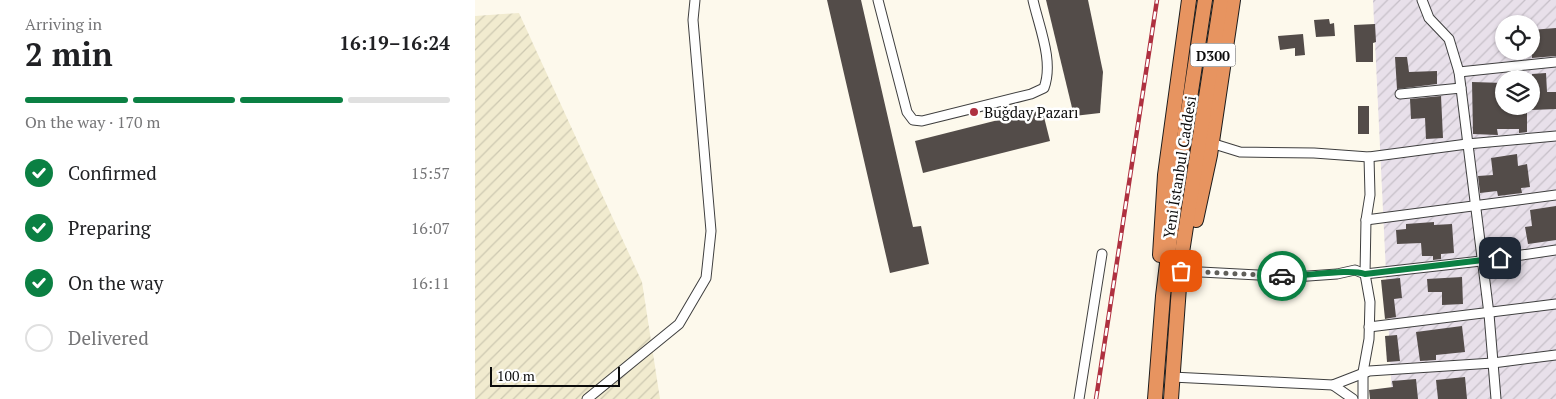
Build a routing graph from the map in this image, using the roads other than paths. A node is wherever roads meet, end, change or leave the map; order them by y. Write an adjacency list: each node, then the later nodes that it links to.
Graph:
1 (695, 0): 34 (street)
2 (878, 0): 3 (street)
3 (1033, 0)
4 (1189, 0): 25 (highway)
5 (1205, 0): 25 (highway, D300)
6 (1221, 0): 23 (highway, Yeni İstanbul Caddesi / D300)
7 (1233, 0): 14 (highway)
8 (1421, 0): 10 (street)
9 (1556, 62): 10 (street)
10 (1459, 72): 11 (street)
11 (1461, 88): 12 (street); 15 (street)
12 (1400, 94)
13 (1556, 136): 15 (street)
14 (1211, 143): 16 (street); 23 (highway)
15 (1467, 144): 16 (street); 18 (street)
16 (1369, 157): 19 (street)
17 (1556, 195): 18 (street)
18 (1475, 206): 19 (street); 22 (street)
19 (1366, 220): 24 (street)
20 (1556, 250): 22 (street)
21 (1102, 254): 35 (street)
22 (1481, 261): 24 (street); 27 (street)
23 (1181, 271): 24 (street); 32 (highway, Yeni İstanbul Caddesi / D300)
24 (1365, 274): 28 (street)
25 (1163, 296): 36 (highway, D300)
26 (1556, 304): 27 (street)
27 (1489, 314): 28 (street); 30 (street)
28 (1369, 327): 31 (street)
29 (1556, 355): 30 (street)
30 (1493, 363): 31 (street); 40 (street)
31 (1363, 372): 33 (street); 39 (street)
32 (1172, 377): 33 (street); 37 (highway, Yeni İstanbul Caddesi / D300)
33 (1333, 385): 38 (street)
34 (587, 399)
35 (1079, 399)
36 (1155, 399)
37 (1171, 399)
38 (1353, 399)
39 (1363, 399)
40 (1497, 399)

